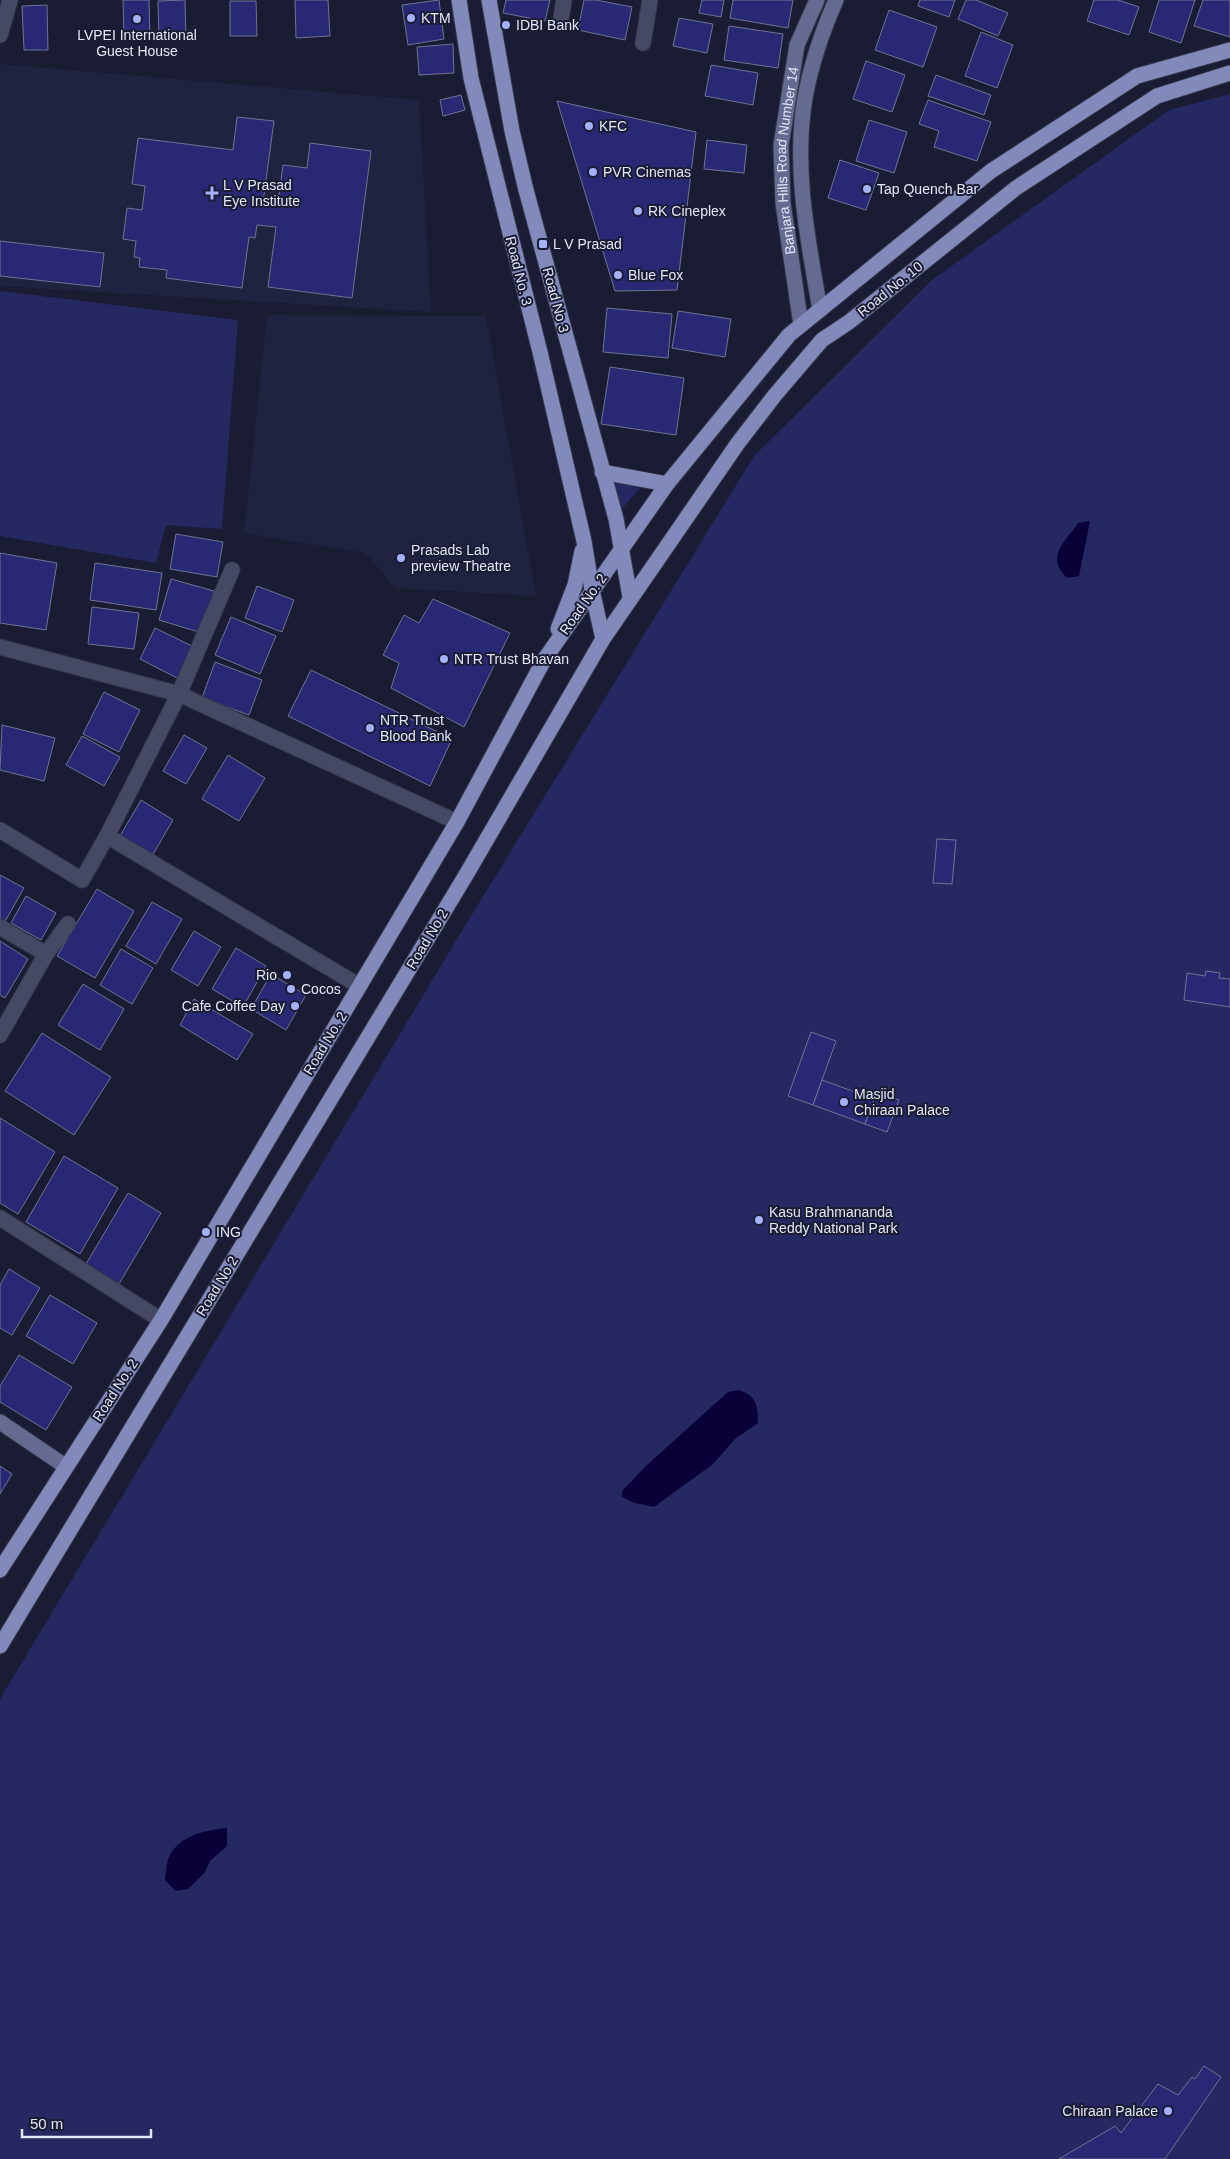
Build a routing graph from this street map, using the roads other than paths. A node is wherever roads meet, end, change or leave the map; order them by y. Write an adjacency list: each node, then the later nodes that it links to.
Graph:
1 (10, 0): 9 (street)
2 (459, 0): 20 (main road, Road No. 3)
3 (489, 0): 17 (main road, Road No 3)
4 (564, 0): 8 (street)
5 (650, 0): 10 (street)
6 (817, 0): 11 (street, Banjara Hills Road Number 14)
7 (836, 0): 13 (street, Banjara Hills Road Number 14)
8 (561, 19)
9 (0, 35)
10 (643, 42)
11 (797, 45): 13 (street); 16 (street, Banjara Hills Road Number 14)
12 (1230, 50): 15 (main road, Road No. 10)
13 (816, 52): 15 (street, Banjara Hills Road Number 14)
14 (1230, 73): 24 (main road, Road No. 10)
15 (820, 310): 16 (main road, Road No. 10)
16 (801, 325): 18 (main road, Road No. 10)
17 (602, 472): 18 (main road); 21 (main road, Road No 3)
18 (667, 484): 19 (main road, Road No. 10)
19 (645, 514): 21 (main road, Road No. 2)
20 (584, 541): 23 (main road, Road No. 3); 27 (main road)
21 (620, 552): 23 (main road, Road No. 2); 24 (main road, Road No 3)
22 (232, 570): 28 (street)
23 (592, 590): 25 (main road, Road No. 3); 27 (main road, Road No. 2)
24 (630, 598): 25 (main road)
25 (603, 639): 42 (main road, Road No 2)
26 (0, 647): 28 (street)
27 (544, 660): 29 (main road, Road No. 2)
28 (179, 694): 29 (street); 31 (street)
29 (457, 822): 35 (main road, Road No. 2)
30 (0, 830): 31 (street)
31 (107, 836): 35 (street)
32 (68, 924): 34 (street)
33 (0, 927): 34 (street)
34 (46, 954): 36 (street)
35 (358, 985): 38 (main road, Road No. 2)
36 (0, 1036)
37 (0, 1218): 38 (street)
38 (161, 1320): 40 (main road, Road No. 2)
39 (0, 1422): 40 (street)
40 (65, 1466): 41 (main road, Road No. 2)
41 (0, 1570)
42 (0, 1646)

